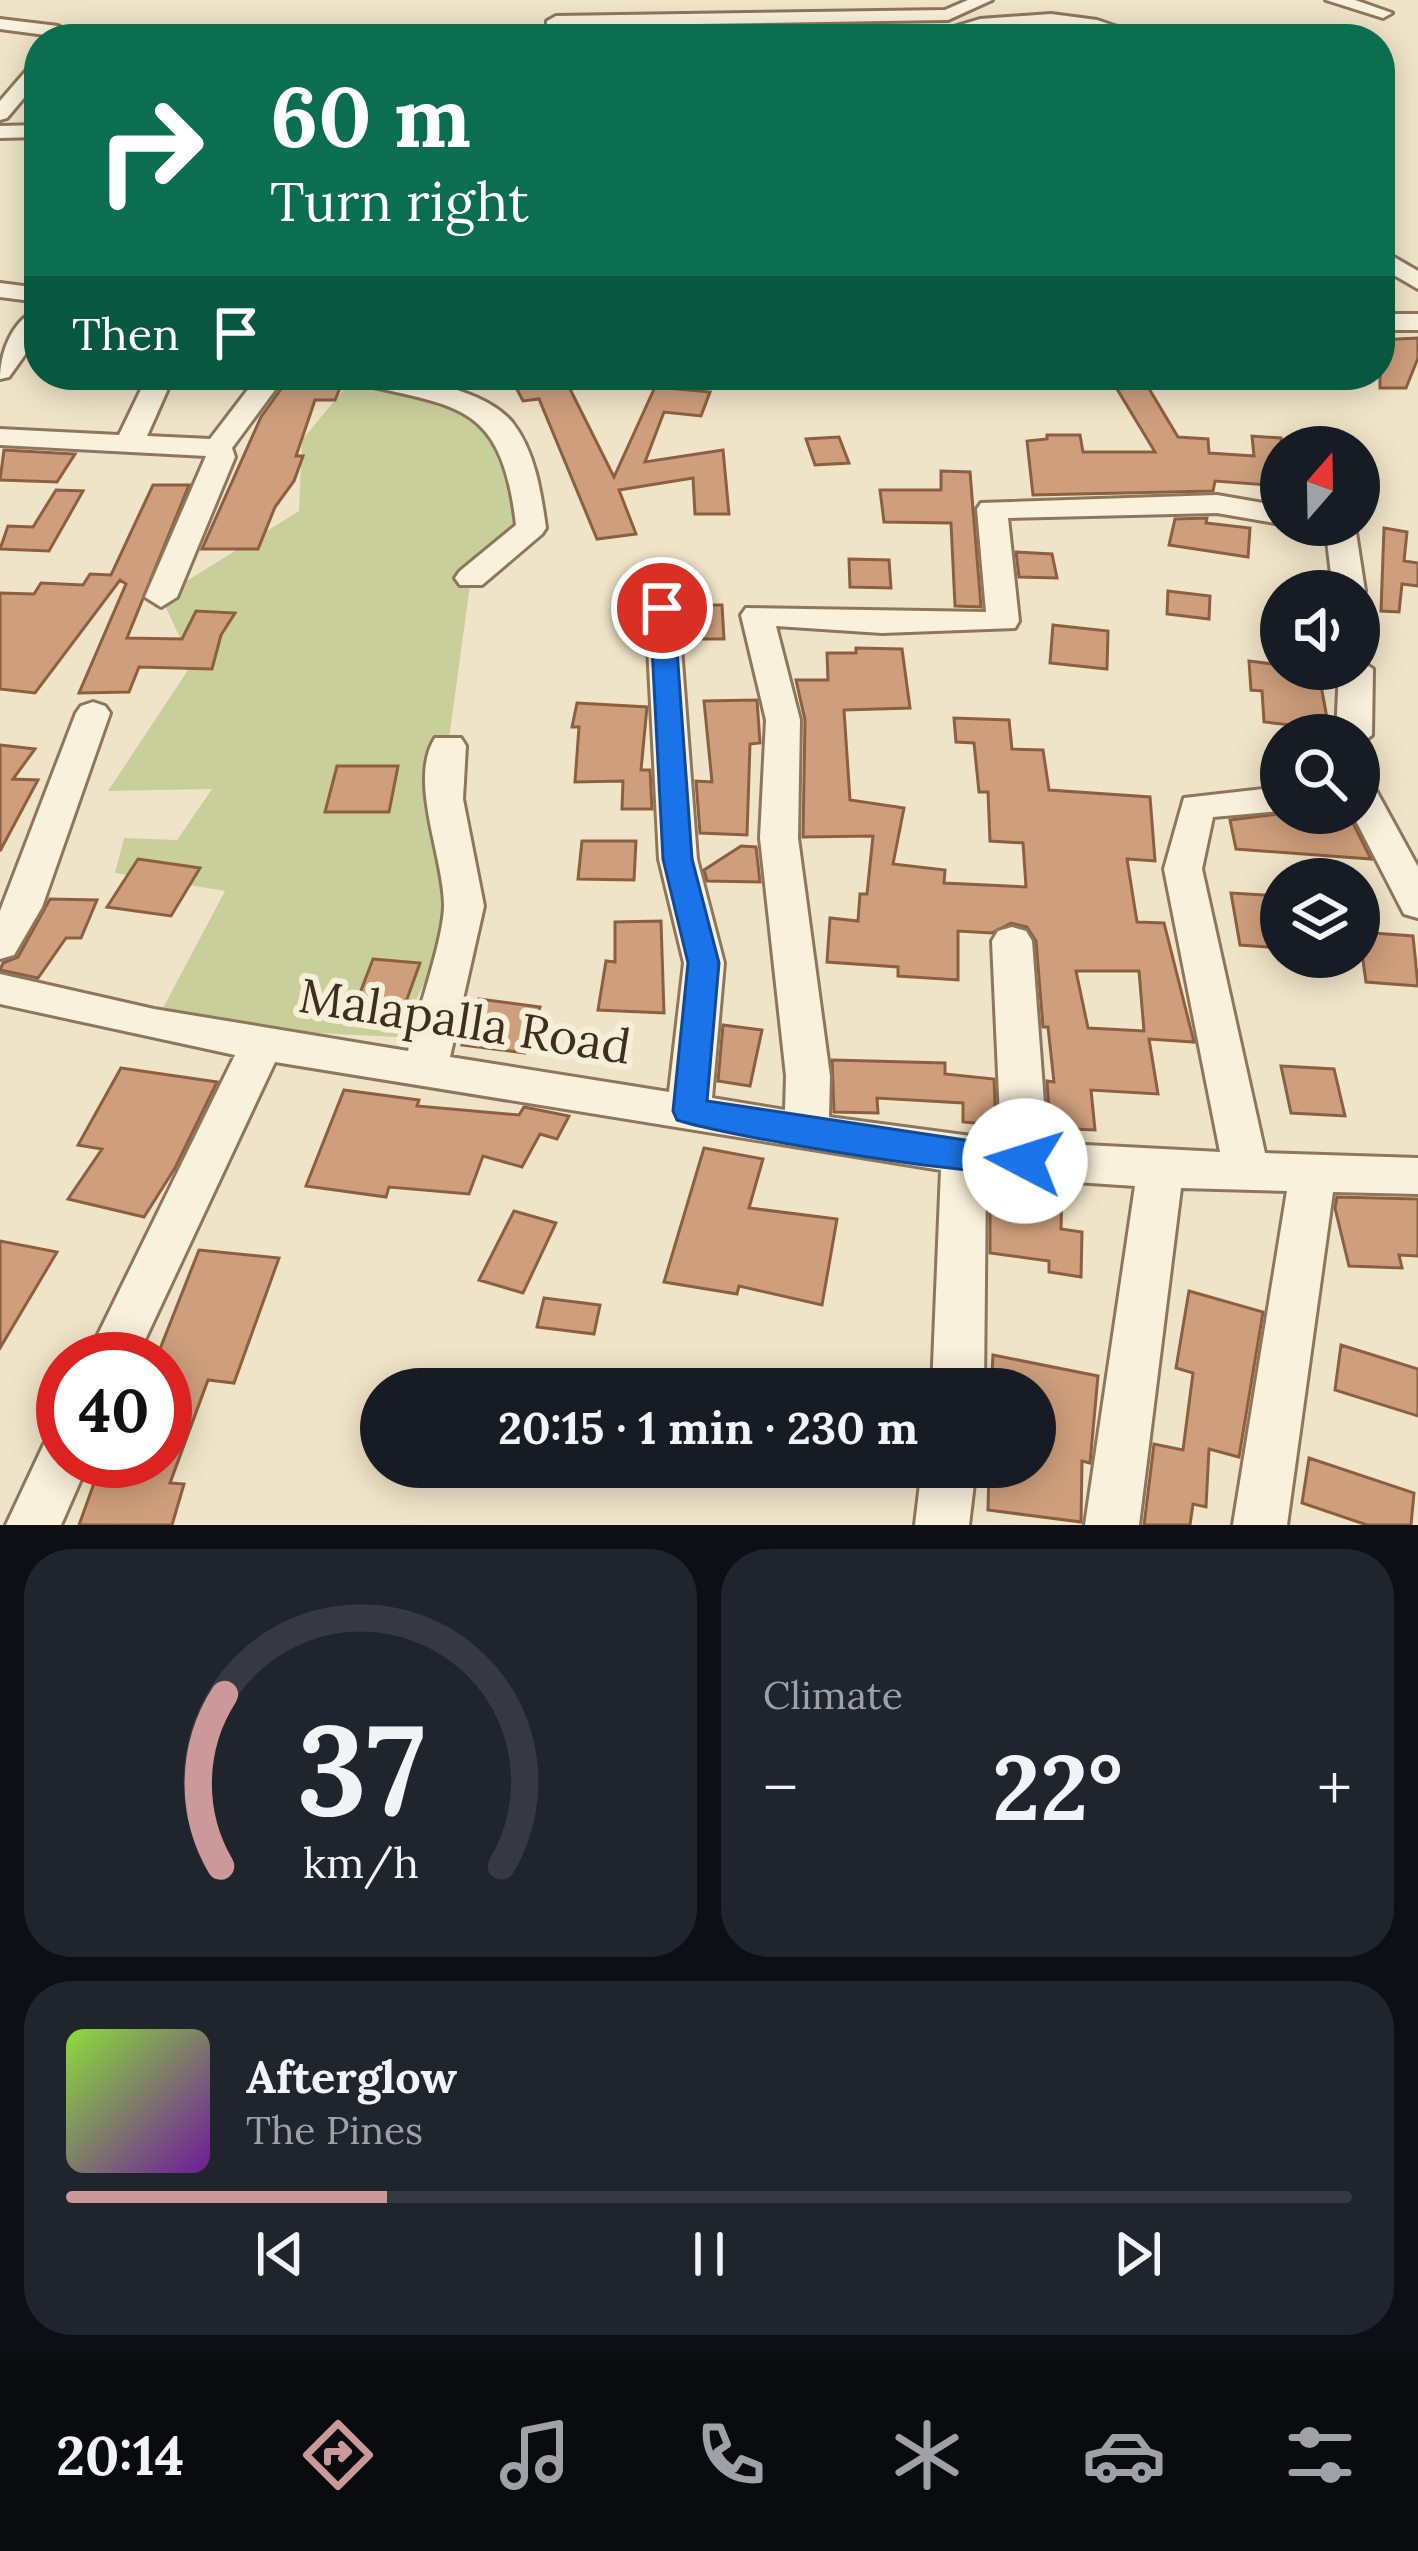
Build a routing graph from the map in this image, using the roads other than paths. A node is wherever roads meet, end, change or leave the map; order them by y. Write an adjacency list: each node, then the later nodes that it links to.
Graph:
1 (792, 0): 6 (street)
2 (983, 0): 9 (street)
3 (1335, 0): 5 (street)
4 (899, 7): 6 (street); 8 (street)
5 (1383, 13)
6 (772, 18): 7 (street)
7 (556, 24)
8 (945, 24)
9 (960, 24)
10 (992, 24): 11 (street)
11 (1088, 24)
12 (24, 335): 13 (street)
13 (4, 359)
14 (154, 390): 18 (street)
15 (262, 390): 19 (street)
16 (411, 390): 21 (street)
17 (0, 437): 18 (street)
18 (130, 442): 19 (street)
19 (218, 448): 22 (street)
20 (1260, 511): 35 (street)
21 (471, 578)
22 (161, 597)
23 (662, 608): 34 (street)
24 (92, 713): 30 (street)
25 (448, 746): 33 (street)
26 (1260, 801): 39 (street)
27 (1380, 831): 28 (street)
28 (1418, 904)
29 (1012, 941): 37 (street)
30 (0, 945)
31 (0, 989): 32 (street, Malapalla Road)
32 (262, 1044): 33 (street, Malapalla Road); 42 (street)
33 (424, 1070): 34 (street, Malapalla Road)
34 (689, 1111): 35 (street, Malapalla Road)
35 (806, 1130): 36 (street, Malapalla Road)
36 (964, 1156): 37 (street, Malapalla Road); 43 (street)
37 (1025, 1161): 38 (street, Malapalla Road)
38 (1160, 1169): 39 (street, Malapalla Road); 48 (street)
39 (1246, 1169): 40 (street, Malapalla Road)
40 (1313, 1171): 41 (street, Malapalla Road); 49 (street)
41 (1418, 1176)
42 (124, 1332)
43 (959, 1368)
44 (50, 1488): 46 (street)
45 (947, 1488): 47 (street)
46 (33, 1525)
47 (943, 1525)
48 (1112, 1525)
49 (1260, 1525)

